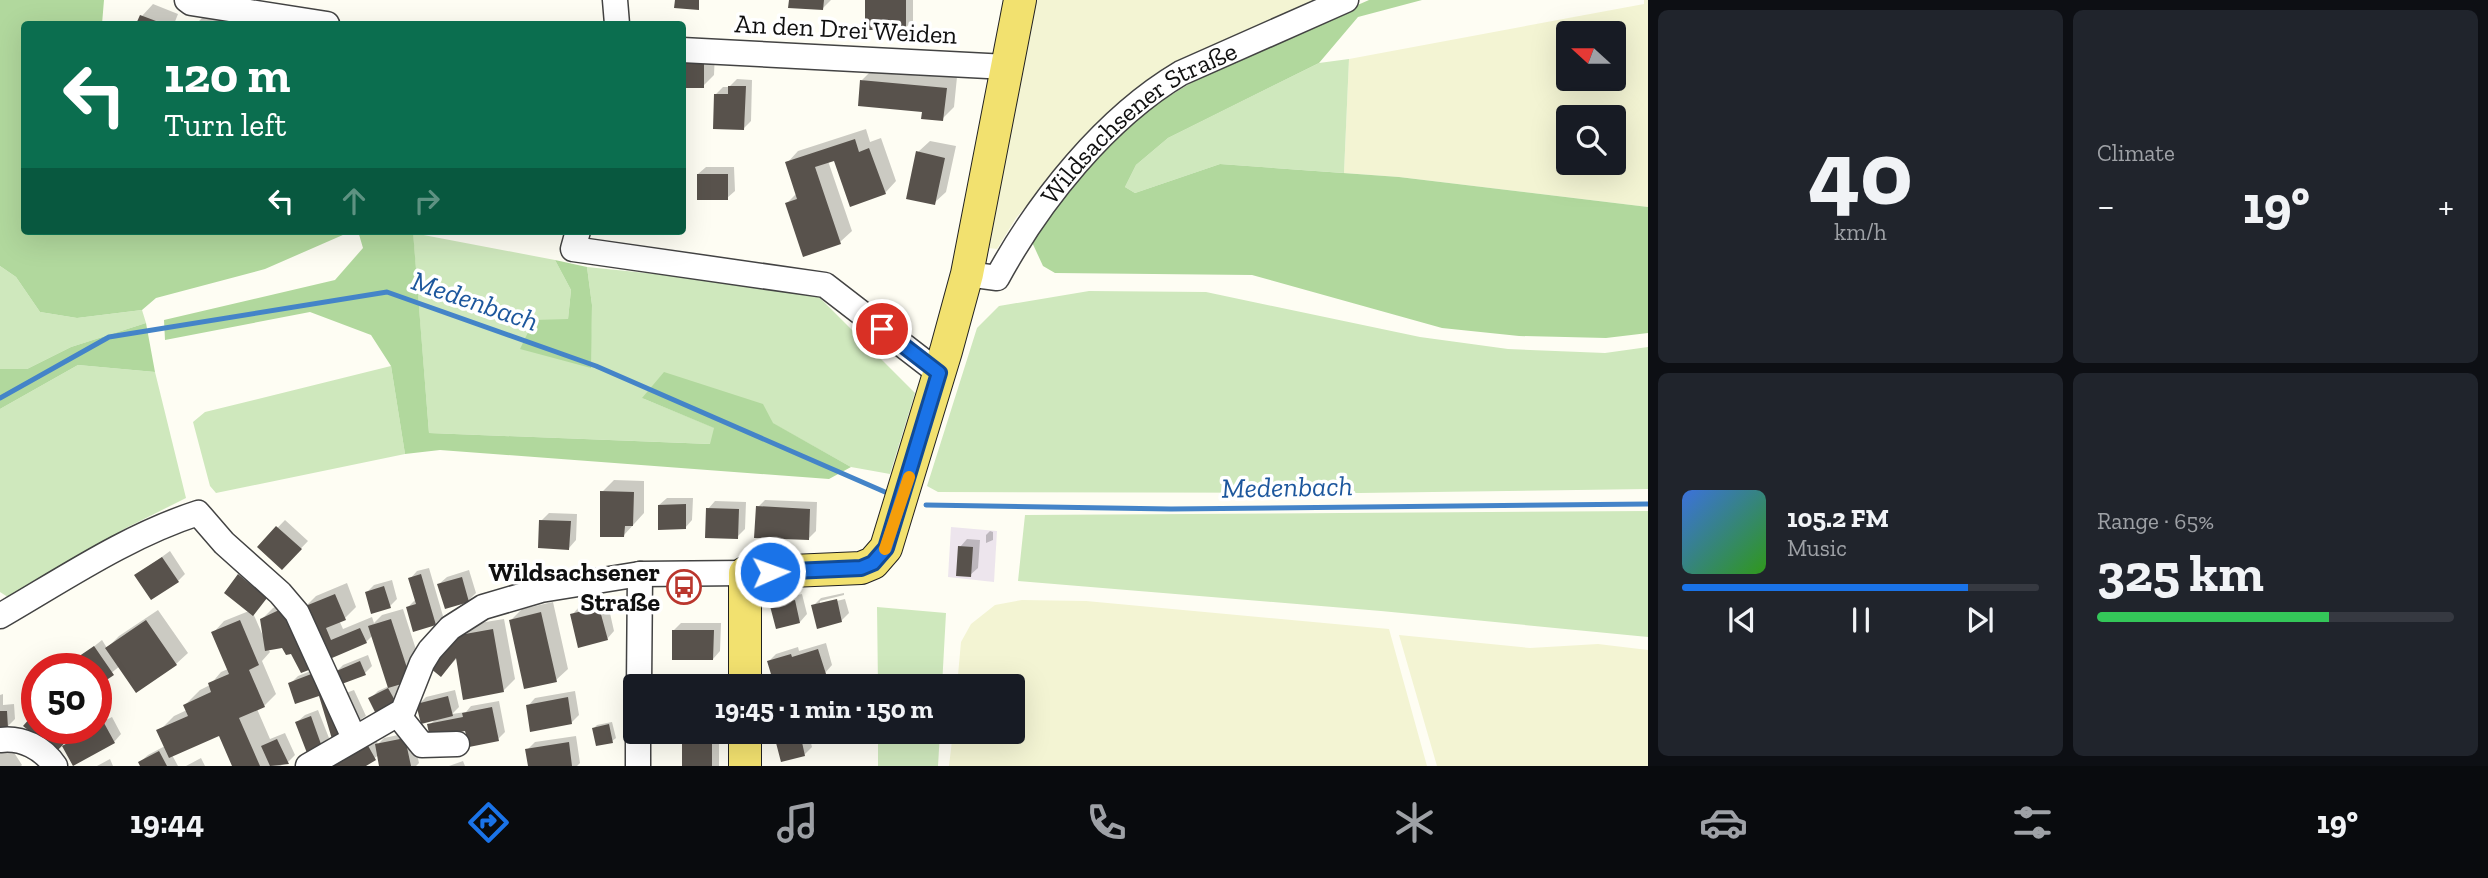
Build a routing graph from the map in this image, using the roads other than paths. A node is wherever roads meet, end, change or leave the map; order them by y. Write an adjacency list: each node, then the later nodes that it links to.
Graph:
1 (187, 0): 5 (street)
2 (615, 0): 6 (street)
3 (1020, 0): 8 (main road)
4 (1346, 0): 10 (street, Wildsachsener Straße)
5 (308, 21)
6 (617, 21)
7 (686, 50): 8 (street, An den Drei Weiden)
8 (1007, 67): 10 (main road)
9 (577, 235): 11 (street)
10 (967, 274): 11 (main road)
11 (939, 373): 12 (main road)
12 (745, 573): 13 (street); 16 (main road)
13 (640, 574): 15 (street); 17 (street)
14 (0, 616): 18 (street)
15 (639, 674)
16 (745, 674)
17 (398, 715): 18 (street); 20 (street)
18 (354, 738): 24 (street)
19 (0, 740): 23 (street)
20 (457, 744)
21 (638, 744): 25 (street)
22 (745, 744): 26 (main road)
23 (55, 766)
24 (308, 766)
25 (638, 766)
26 (745, 766)

